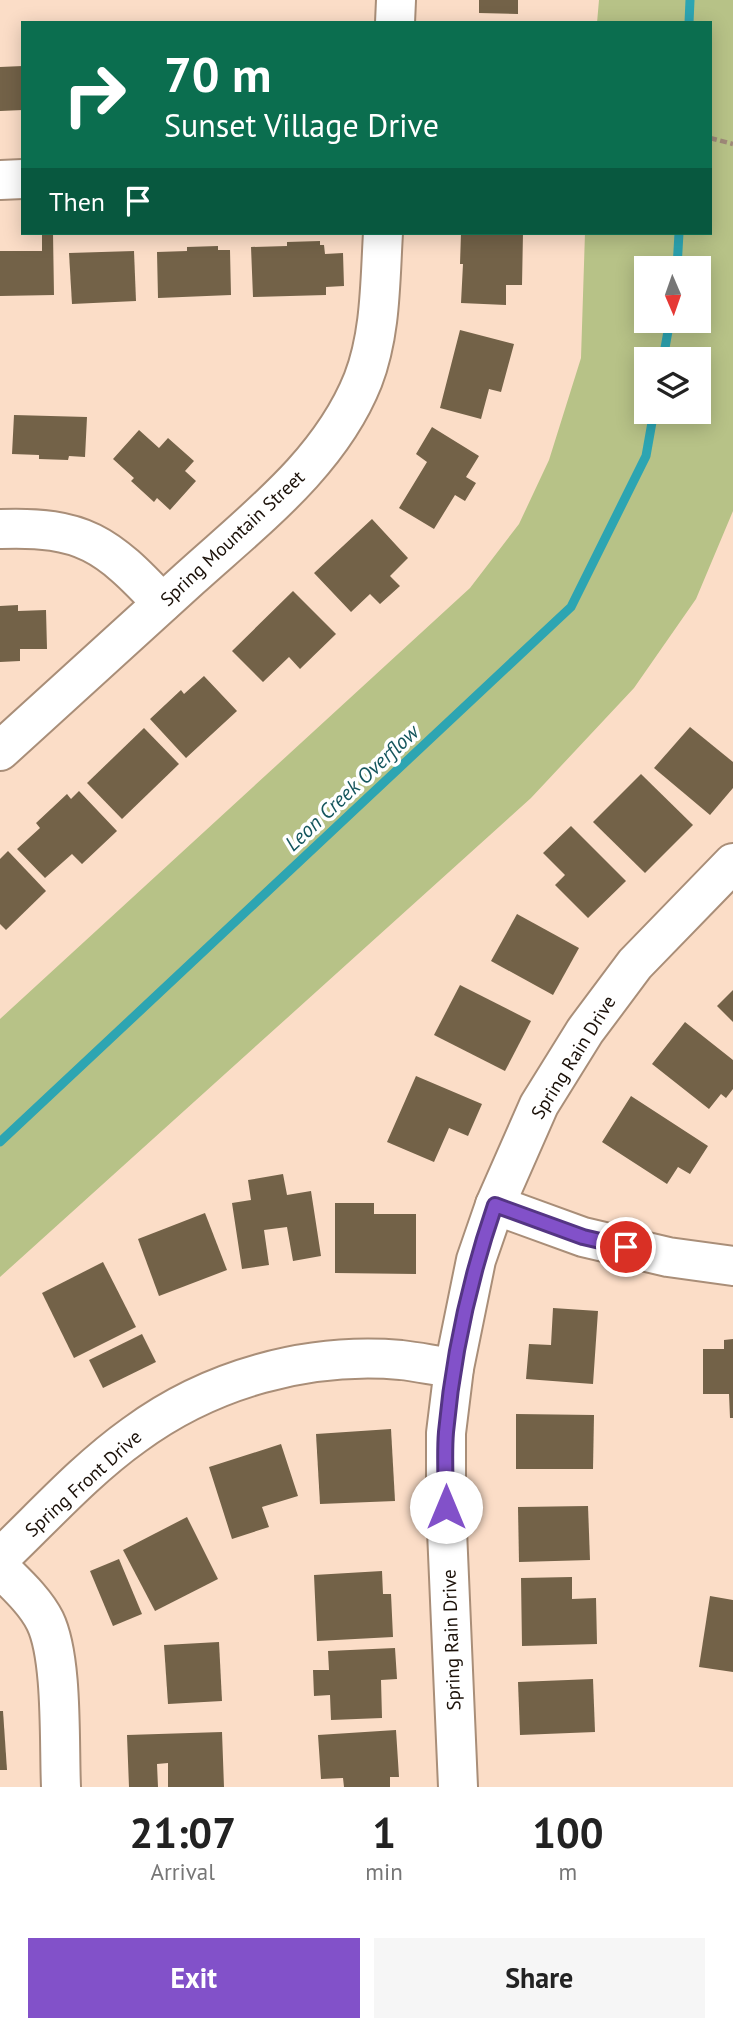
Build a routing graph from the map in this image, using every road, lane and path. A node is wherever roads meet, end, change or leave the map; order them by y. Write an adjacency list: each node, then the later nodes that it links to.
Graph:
1 (396, 0): 2 (street)
2 (395, 21)
3 (712, 139): 4 (path)
4 (733, 144)
5 (21, 179): 6 (street)
6 (0, 180)
7 (383, 235): 9 (street, Spring Mountain Street)
8 (0, 529): 9 (street)
9 (162, 603): 10 (street, Spring Mountain Street)
10 (0, 751)
11 (733, 863): 12 (street, Spring Rain Drive)
12 (495, 1205): 13 (street); 14 (street, Spring Rain Drive)
13 (733, 1266)
14 (454, 1368): 15 (street, Spring Front Drive); 18 (street, Spring Rain Drive)
15 (0, 1558)
16 (0, 1568): 17 (street)
17 (61, 1787)
18 (458, 1787)

